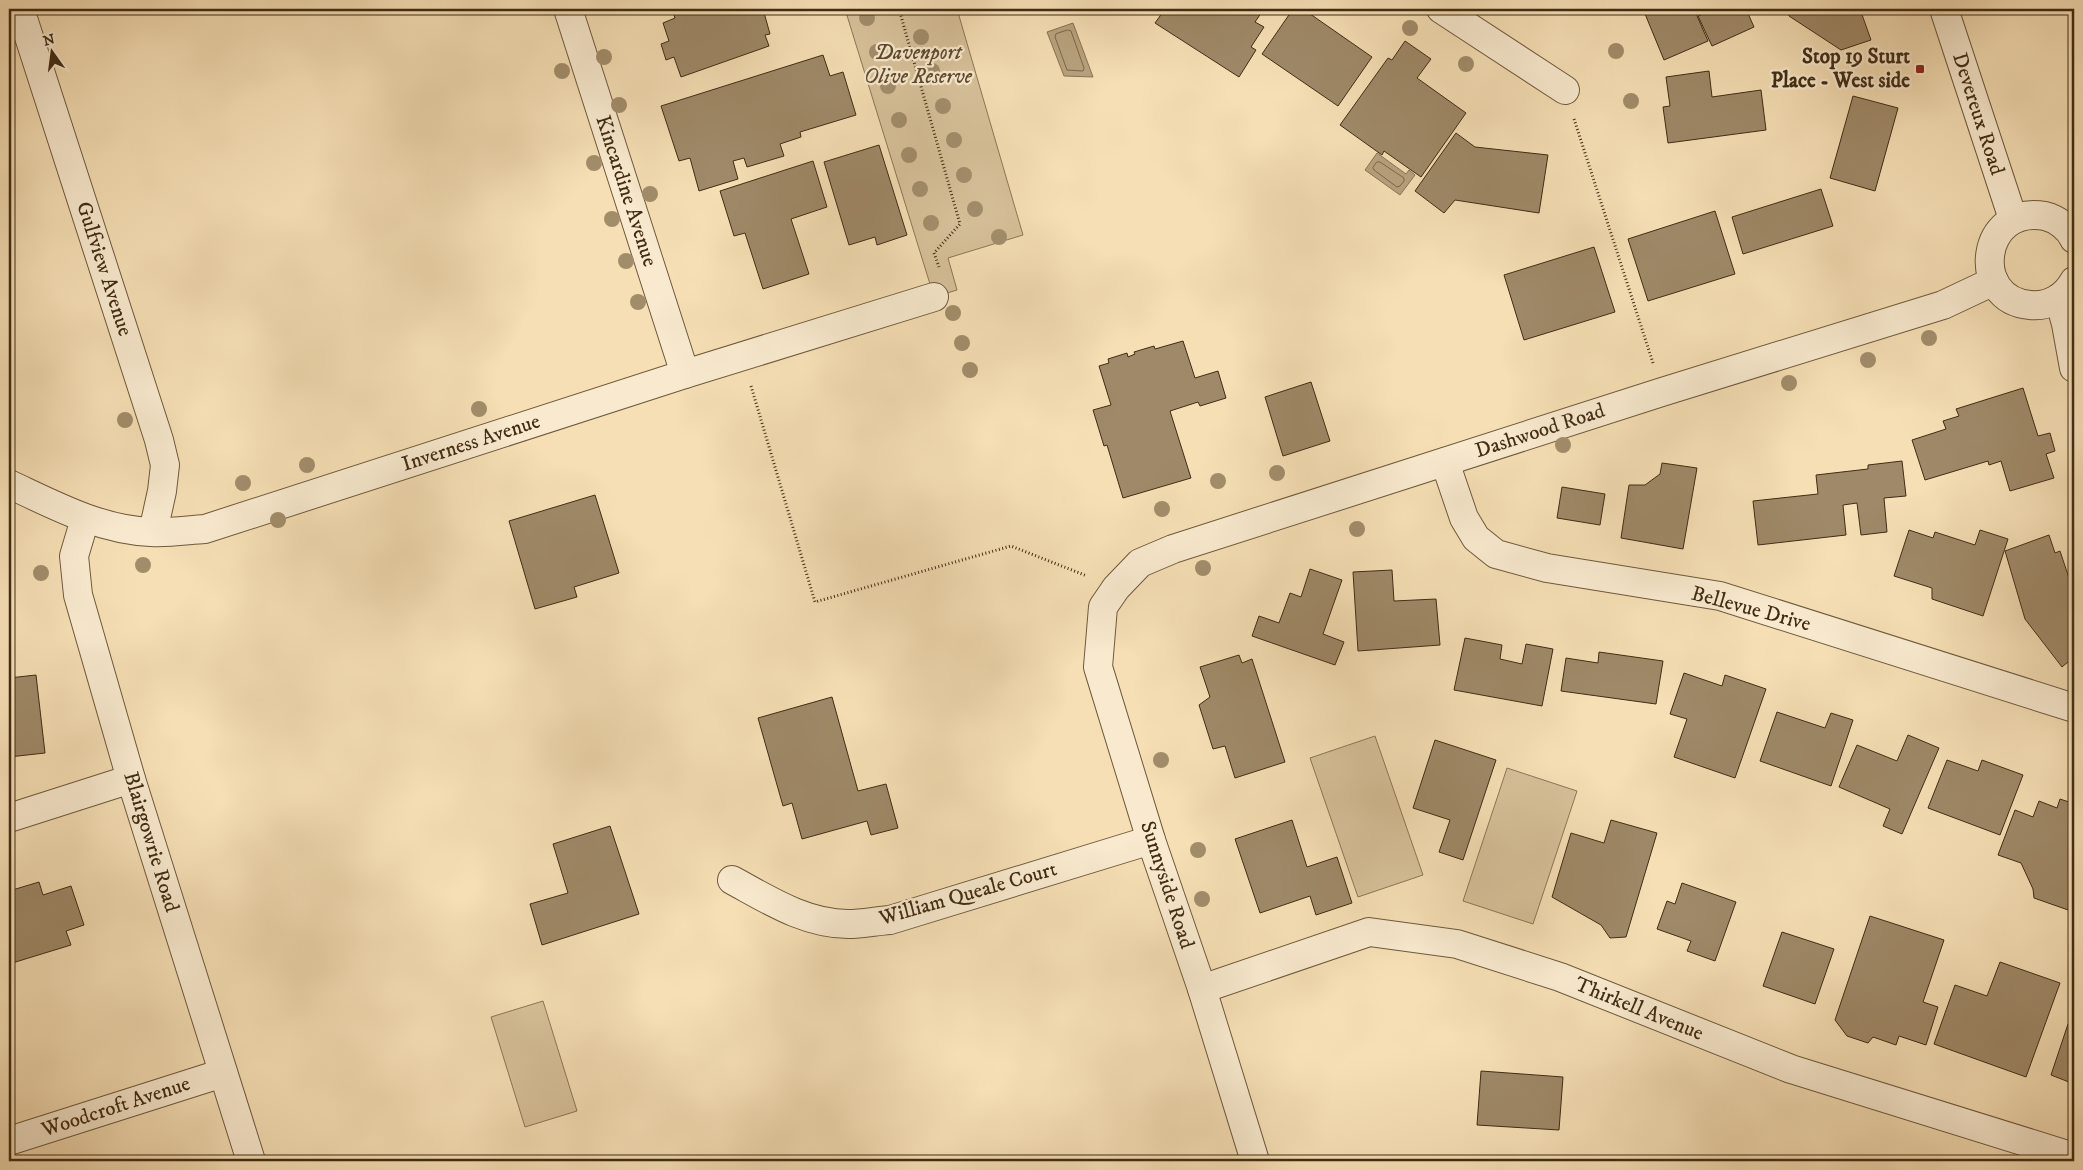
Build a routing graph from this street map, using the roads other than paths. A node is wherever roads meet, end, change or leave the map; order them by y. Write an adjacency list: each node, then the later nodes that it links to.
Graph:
1 (20, 9): 16 (street, Gulfview Avenue)
2 (568, 9): 12 (street, Kincardine Avenue)
3 (1442, 9): 5 (street)
4 (1944, 9): 6 (street, Devereux Road)
5 (1565, 90)
6 (2013, 220): 7 (street); 8 (street)
7 (2071, 229)
8 (1994, 281): 9 (street); 13 (street, Dashwood Road)
9 (2066, 290): 11 (street)
10 (934, 297): 12 (street, Inverness Avenue)
11 (2074, 368)
12 (685, 374): 16 (street, Inverness Avenue)
13 (1445, 462): 17 (street, Dashwood Road); 18 (street, Bellevue Drive)
14 (9, 484): 15 (street, Inverness Avenue)
15 (85, 519): 16 (street, Inverness Avenue); 19 (street, Blairgowrie Road)
16 (153, 532)
17 (1110, 597): 21 (street, Sunnyside Road)
18 (2074, 708)
19 (131, 779): 20 (street); 24 (street, Blairgowrie Road)
20 (9, 818)
21 (1151, 840): 22 (street, William Queale Court); 23 (street, Sunnyside Road)
22 (732, 880)
23 (1202, 989): 26 (street, Thirkell Avenue); 28 (street, Sunnyside Road)
24 (223, 1073): 25 (street, Woodcroft Avenue); 27 (street, Blairgowrie Road)
25 (9, 1141)
26 (2074, 1157)
27 (251, 1161)
28 (1254, 1161)

